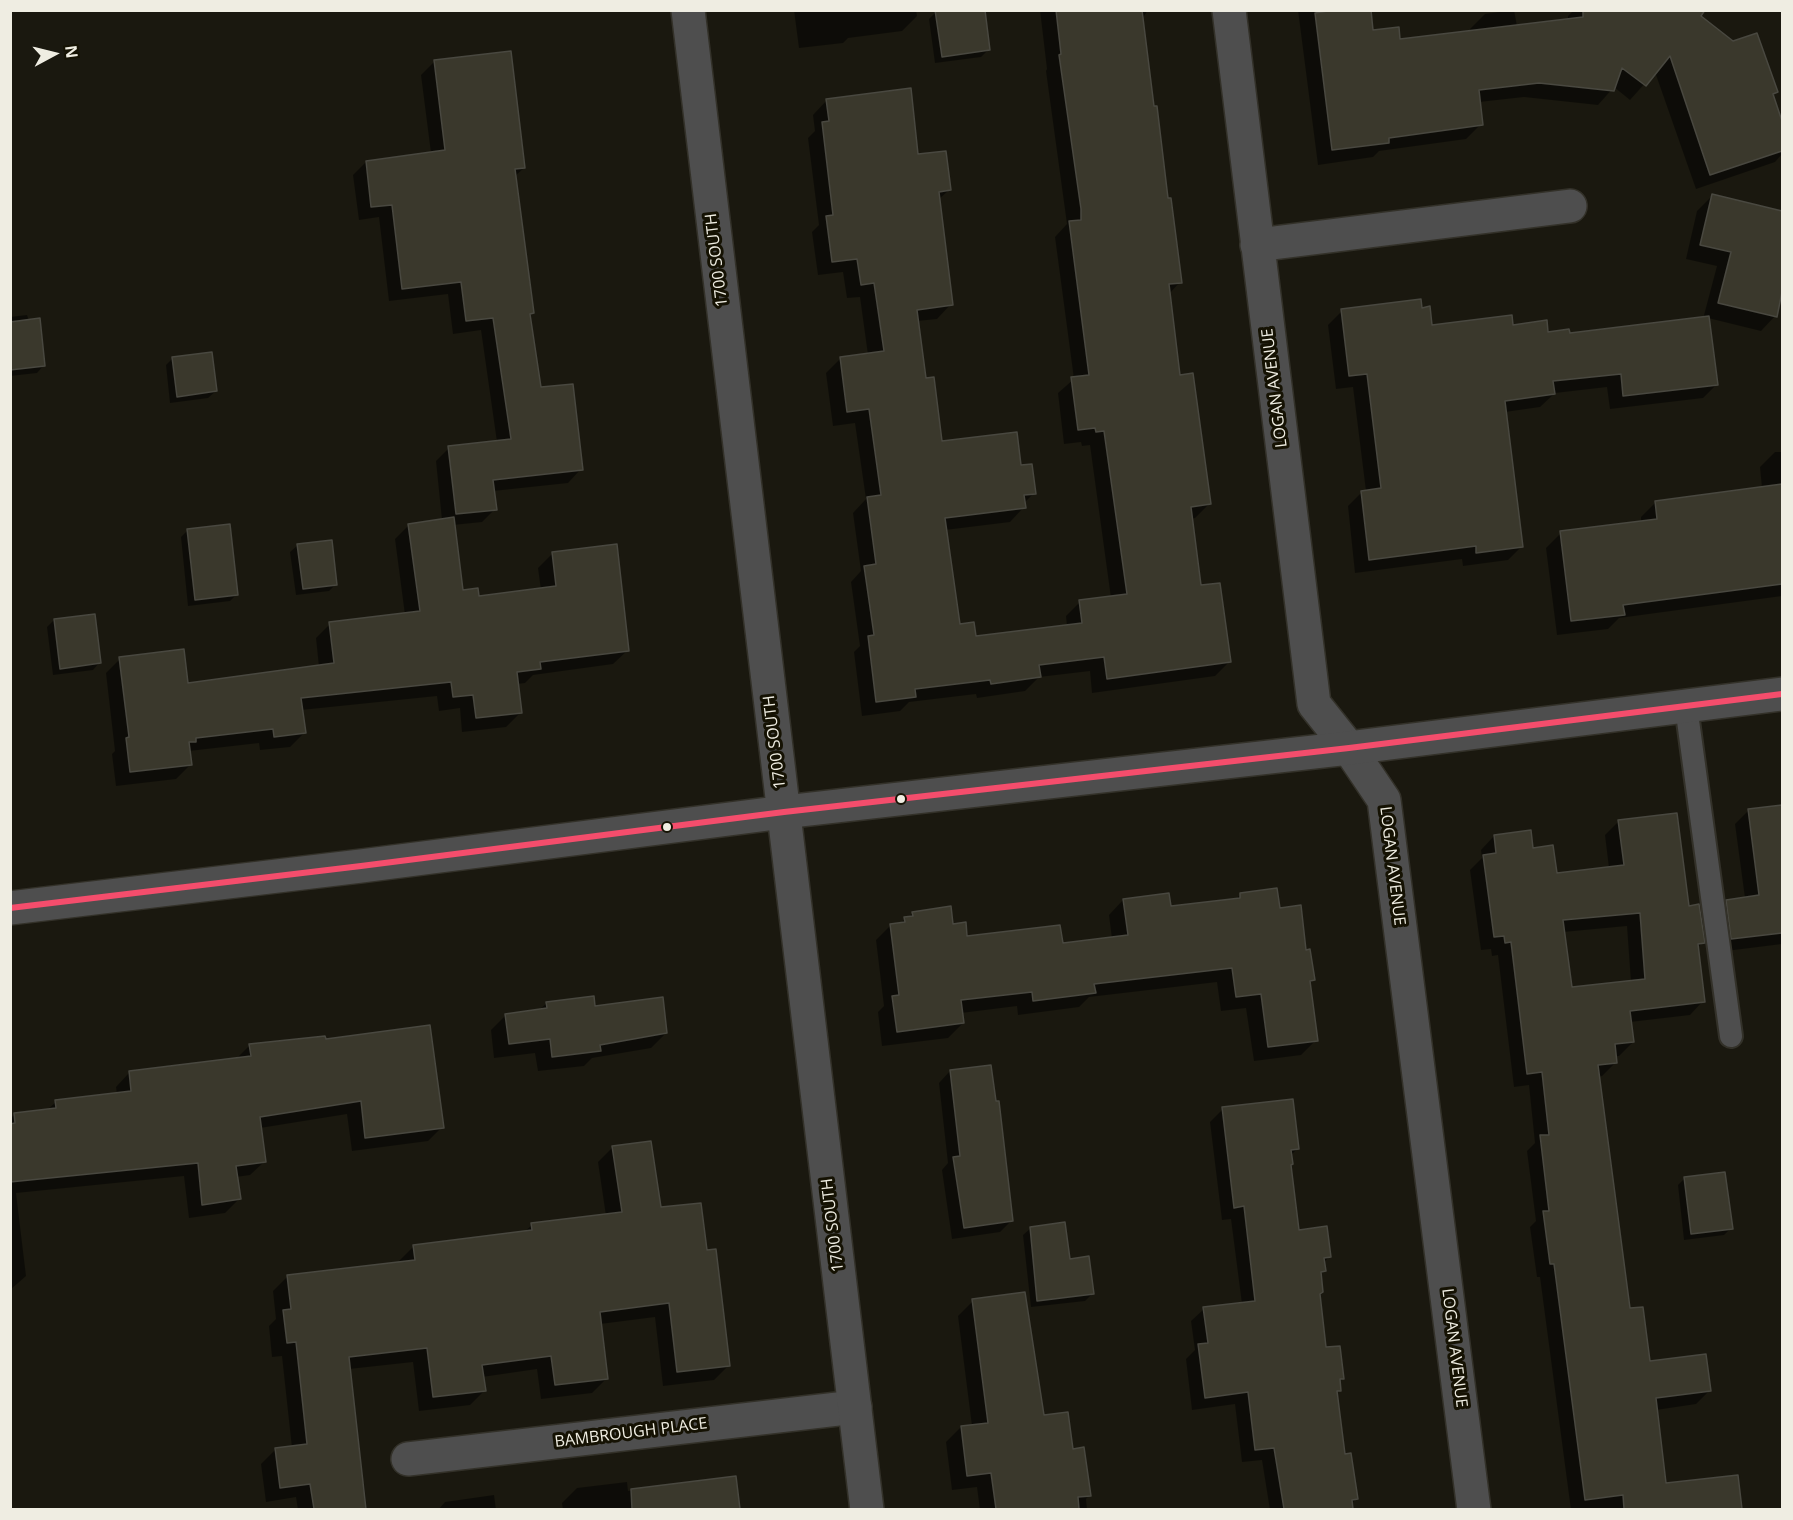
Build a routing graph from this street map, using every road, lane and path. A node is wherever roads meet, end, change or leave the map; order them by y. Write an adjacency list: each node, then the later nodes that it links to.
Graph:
1 (688, 10): 8 (street, 1700 SOUTH)
2 (1229, 10): 4 (street, LOGAN AVENUE)
3 (1570, 206): 4 (street)
4 (1257, 245): 7 (street, LOGAN AVENUE)
5 (1782, 694): 6 (street)
6 (1686, 706): 7 (street); 10 (lane)
7 (1349, 748): 8 (street); 14 (street, LOGAN AVENUE)
8 (784, 812): 9 (street); 11 (street, 1700 SOUTH)
9 (10, 908)
10 (1731, 1036)
11 (855, 1407): 12 (street, BAMBROUGH PLACE); 13 (street, 1700 SOUTH)
12 (408, 1459)
13 (867, 1509)
14 (1474, 1509)

